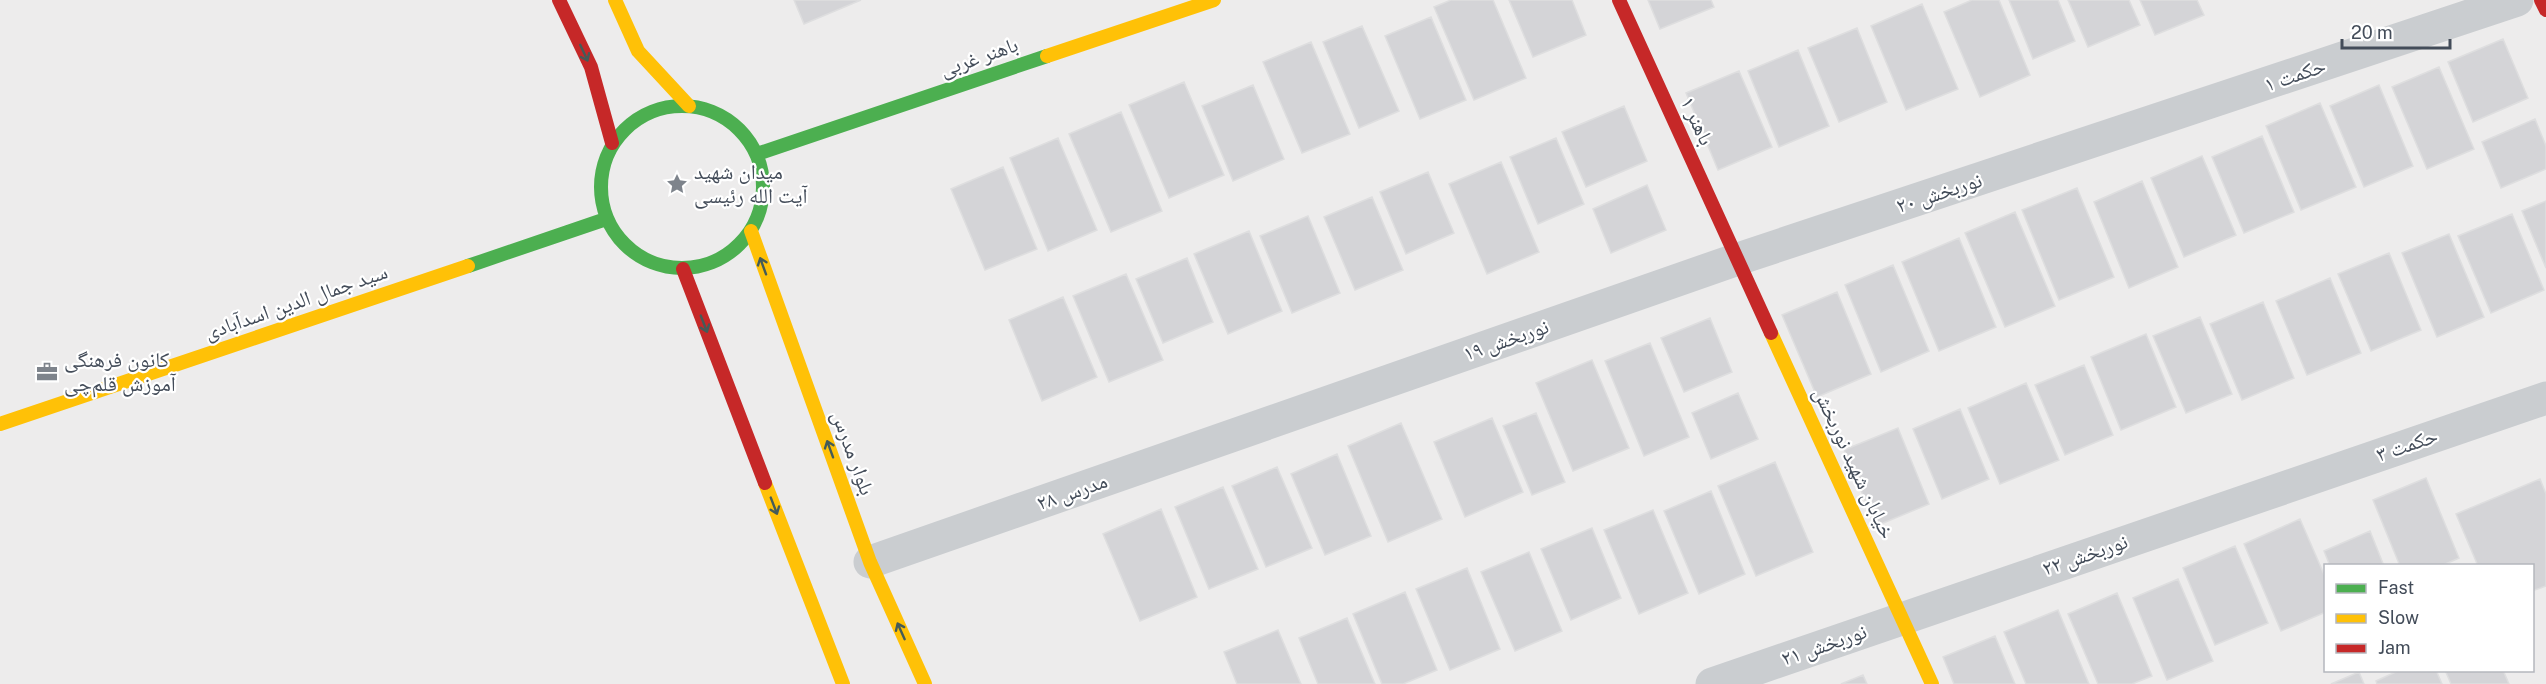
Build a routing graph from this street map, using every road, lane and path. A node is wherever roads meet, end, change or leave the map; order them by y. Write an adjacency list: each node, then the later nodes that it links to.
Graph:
1 (559, 0): 10 (street, one-way to 10)
2 (615, 0): 8 (street)
3 (1214, 0): 11 (street, باهنر غربی)
4 (1619, 0): 14 (street, باهنر ۱)
5 (2517, 0): 9 (street, حکمت ۱)
6 (2541, 0): 7 (street)
7 (2546, 10)
8 (689, 106): 10 (street); 11 (street)
9 (2141, 127): 14 (street, نوربخش ۲۰)
10 (612, 142): 12 (street)
11 (757, 154): 13 (street)
12 (606, 219): 15 (street); 18 (street, سید جمال الدین اسدآبادی)
13 (751, 231): 15 (street); 20 (street, بلوار مدرس, one-way to 13)
14 (1738, 259): 17 (street, نوربخش ۱۹); 21 (street, خیابان شهید نوربخش)
15 (683, 269): 22 (street, one-way to 22)
16 (2546, 398): 19 (street, حکمت ۳)
17 (1274, 422): 20 (street, مدرس ۲۸)
18 (0, 424)
19 (2268, 492): 21 (street, نوربخش ۲۲)
20 (870, 562): 23 (street, بلوار مدرس, one-way to 20)
21 (1902, 618): 24 (street, نوربخش ۲۱); 25 (street, خیابان شهید نوربخش)
22 (843, 684)
23 (925, 684)
24 (1712, 684)
25 (1932, 684)

